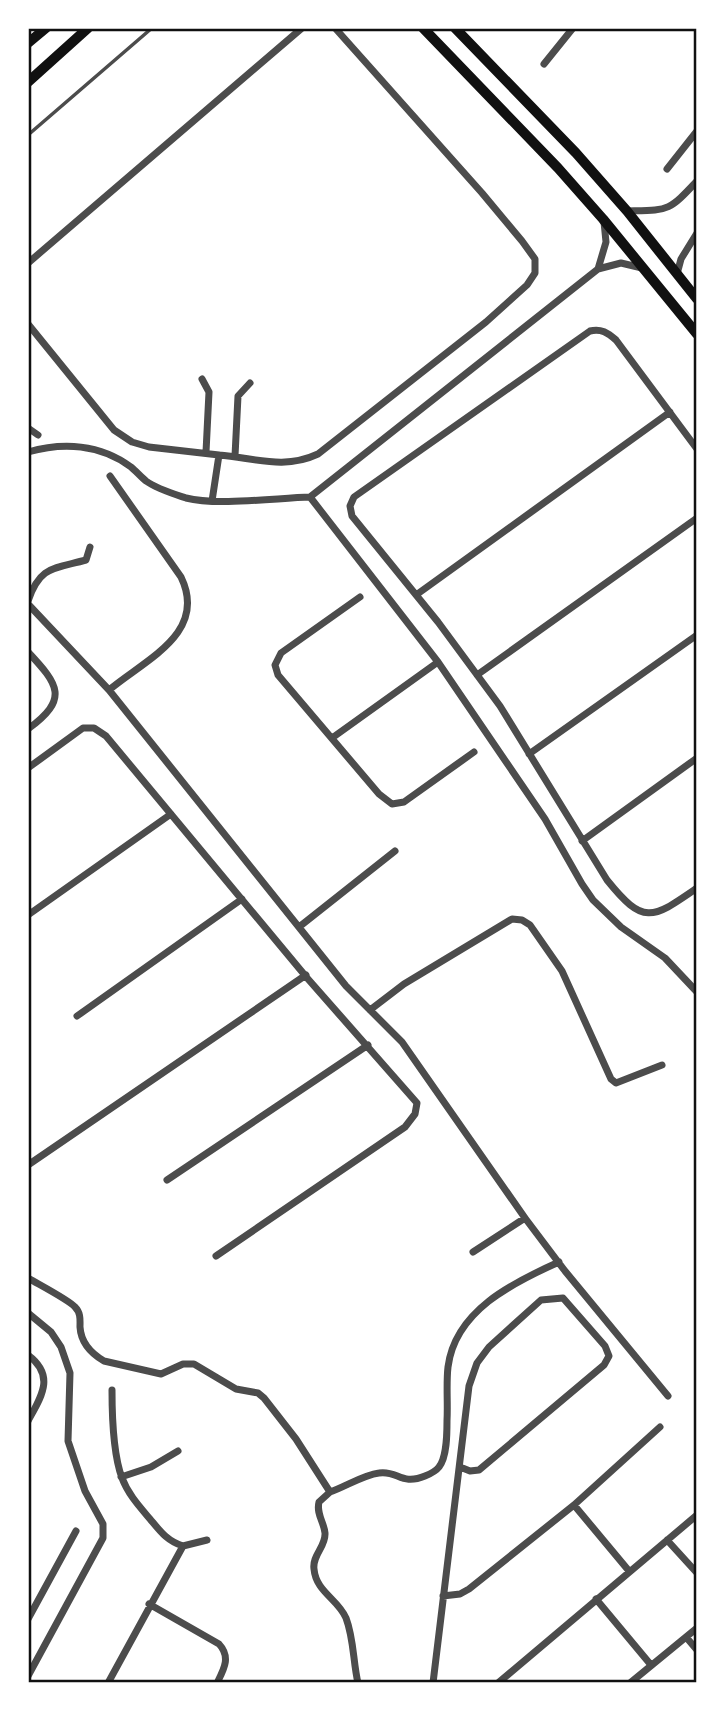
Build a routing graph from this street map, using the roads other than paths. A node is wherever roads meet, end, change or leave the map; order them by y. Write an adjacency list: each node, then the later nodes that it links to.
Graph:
1 (46, 28): 9 (main road)
2 (88, 28): 11 (main road)
3 (152, 28): 13 (lane)
4 (302, 28): 19 (street)
5 (335, 28): 35 (street)
6 (423, 28): 17 (main road)
7 (455, 28): 16 (main road)
8 (573, 28): 10 (street)
9 (28, 43)
10 (544, 64)
11 (28, 82)
12 (697, 131): 14 (street)
13 (28, 135)
14 (667, 169)
15 (697, 181): 16 (street)
16 (627, 211): 22 (main road)
17 (603, 219): 20 (main road); 21 (street)
18 (697, 233): 22 (street)
19 (28, 262)
20 (644, 268): 21 (street); 25 (main road)
21 (598, 269): 37 (street)
22 (677, 274): 23 (main road)
23 (697, 299)
24 (28, 324): 33 (street)
25 (697, 334)
26 (202, 379): 33 (street)
27 (250, 383): 35 (street)
28 (670, 412): 31 (street); 41 (street); 41 (street)
29 (28, 428): 30 (street)
30 (38, 435)
31 (697, 449)
32 (28, 452): 38 (street)
33 (206, 452): 34 (street)
34 (219, 455): 35 (street); 38 (street)
35 (235, 456)
36 (110, 476): 48 (street)
37 (310, 497): 38 (street); 46 (street)
38 (212, 501)
39 (697, 517): 47 (street)
40 (90, 547): 43 (street)
41 (416, 595): 47 (street)
42 (360, 597): 50 (street)
43 (28, 602): 48 (street)
44 (697, 635): 52 (street)
45 (28, 652): 49 (street)
46 (438, 662): 50 (street); 63 (street)
47 (477, 675): 52 (street)
48 (109, 690): 61 (street)
49 (28, 729)
50 (332, 738): 51 (street)
51 (474, 752)
52 (529, 754): 56 (street)
53 (697, 758): 56 (street)
54 (28, 768): 55 (street)
55 (171, 814): 59 (street); 60 (street)
56 (583, 841): 58 (street)
57 (394, 850): 61 (street)
58 (697, 888)
59 (242, 899): 62 (street); 65 (street)
60 (28, 915)
61 (299, 927): 64 (street)
62 (306, 975): 66 (street); 68 (street)
63 (697, 992)
64 (370, 1010): 67 (street); 70 (street)
65 (77, 1016)
66 (368, 1045): 69 (street); 72 (street)
67 (662, 1065)
68 (28, 1165)
69 (167, 1180)
70 (525, 1218): 71 (street); 73 (street)
71 (473, 1252)
72 (216, 1256)
73 (559, 1262): 78 (street); 84 (street)
74 (28, 1278): 84 (street)
75 (28, 1313): 101 (street)
76 (28, 1355): 79 (street)
77 (111, 1390): 83 (street)
78 (668, 1396)
79 (28, 1421)
80 (660, 1427): 85 (street)
81 (178, 1451): 83 (street)
82 (460, 1467): 82 (street); 93 (street)
83 (121, 1477): 90 (street)
84 (330, 1492): 104 (street)
85 (574, 1505): 91 (street); 93 (street)
86 (697, 1515): 89 (street)
87 (76, 1531): 96 (street)
88 (207, 1540): 90 (street)
89 (667, 1540): 91 (street); 92 (street)
90 (183, 1546): 95 (street)
91 (629, 1571): 94 (street)
92 (697, 1573)
93 (443, 1596): 105 (street)
94 (596, 1599): 100 (street); 106 (street)
95 (149, 1604): 102 (street); 103 (street)
96 (28, 1619)
97 (697, 1628): 98 (street)
98 (686, 1637): 99 (street); 100 (street)
99 (697, 1650)
100 (651, 1665): 107 (street)
101 (28, 1676)
102 (108, 1683)
103 (217, 1683)
104 (358, 1683)
105 (433, 1683)
106 (498, 1683)
107 (630, 1683)

